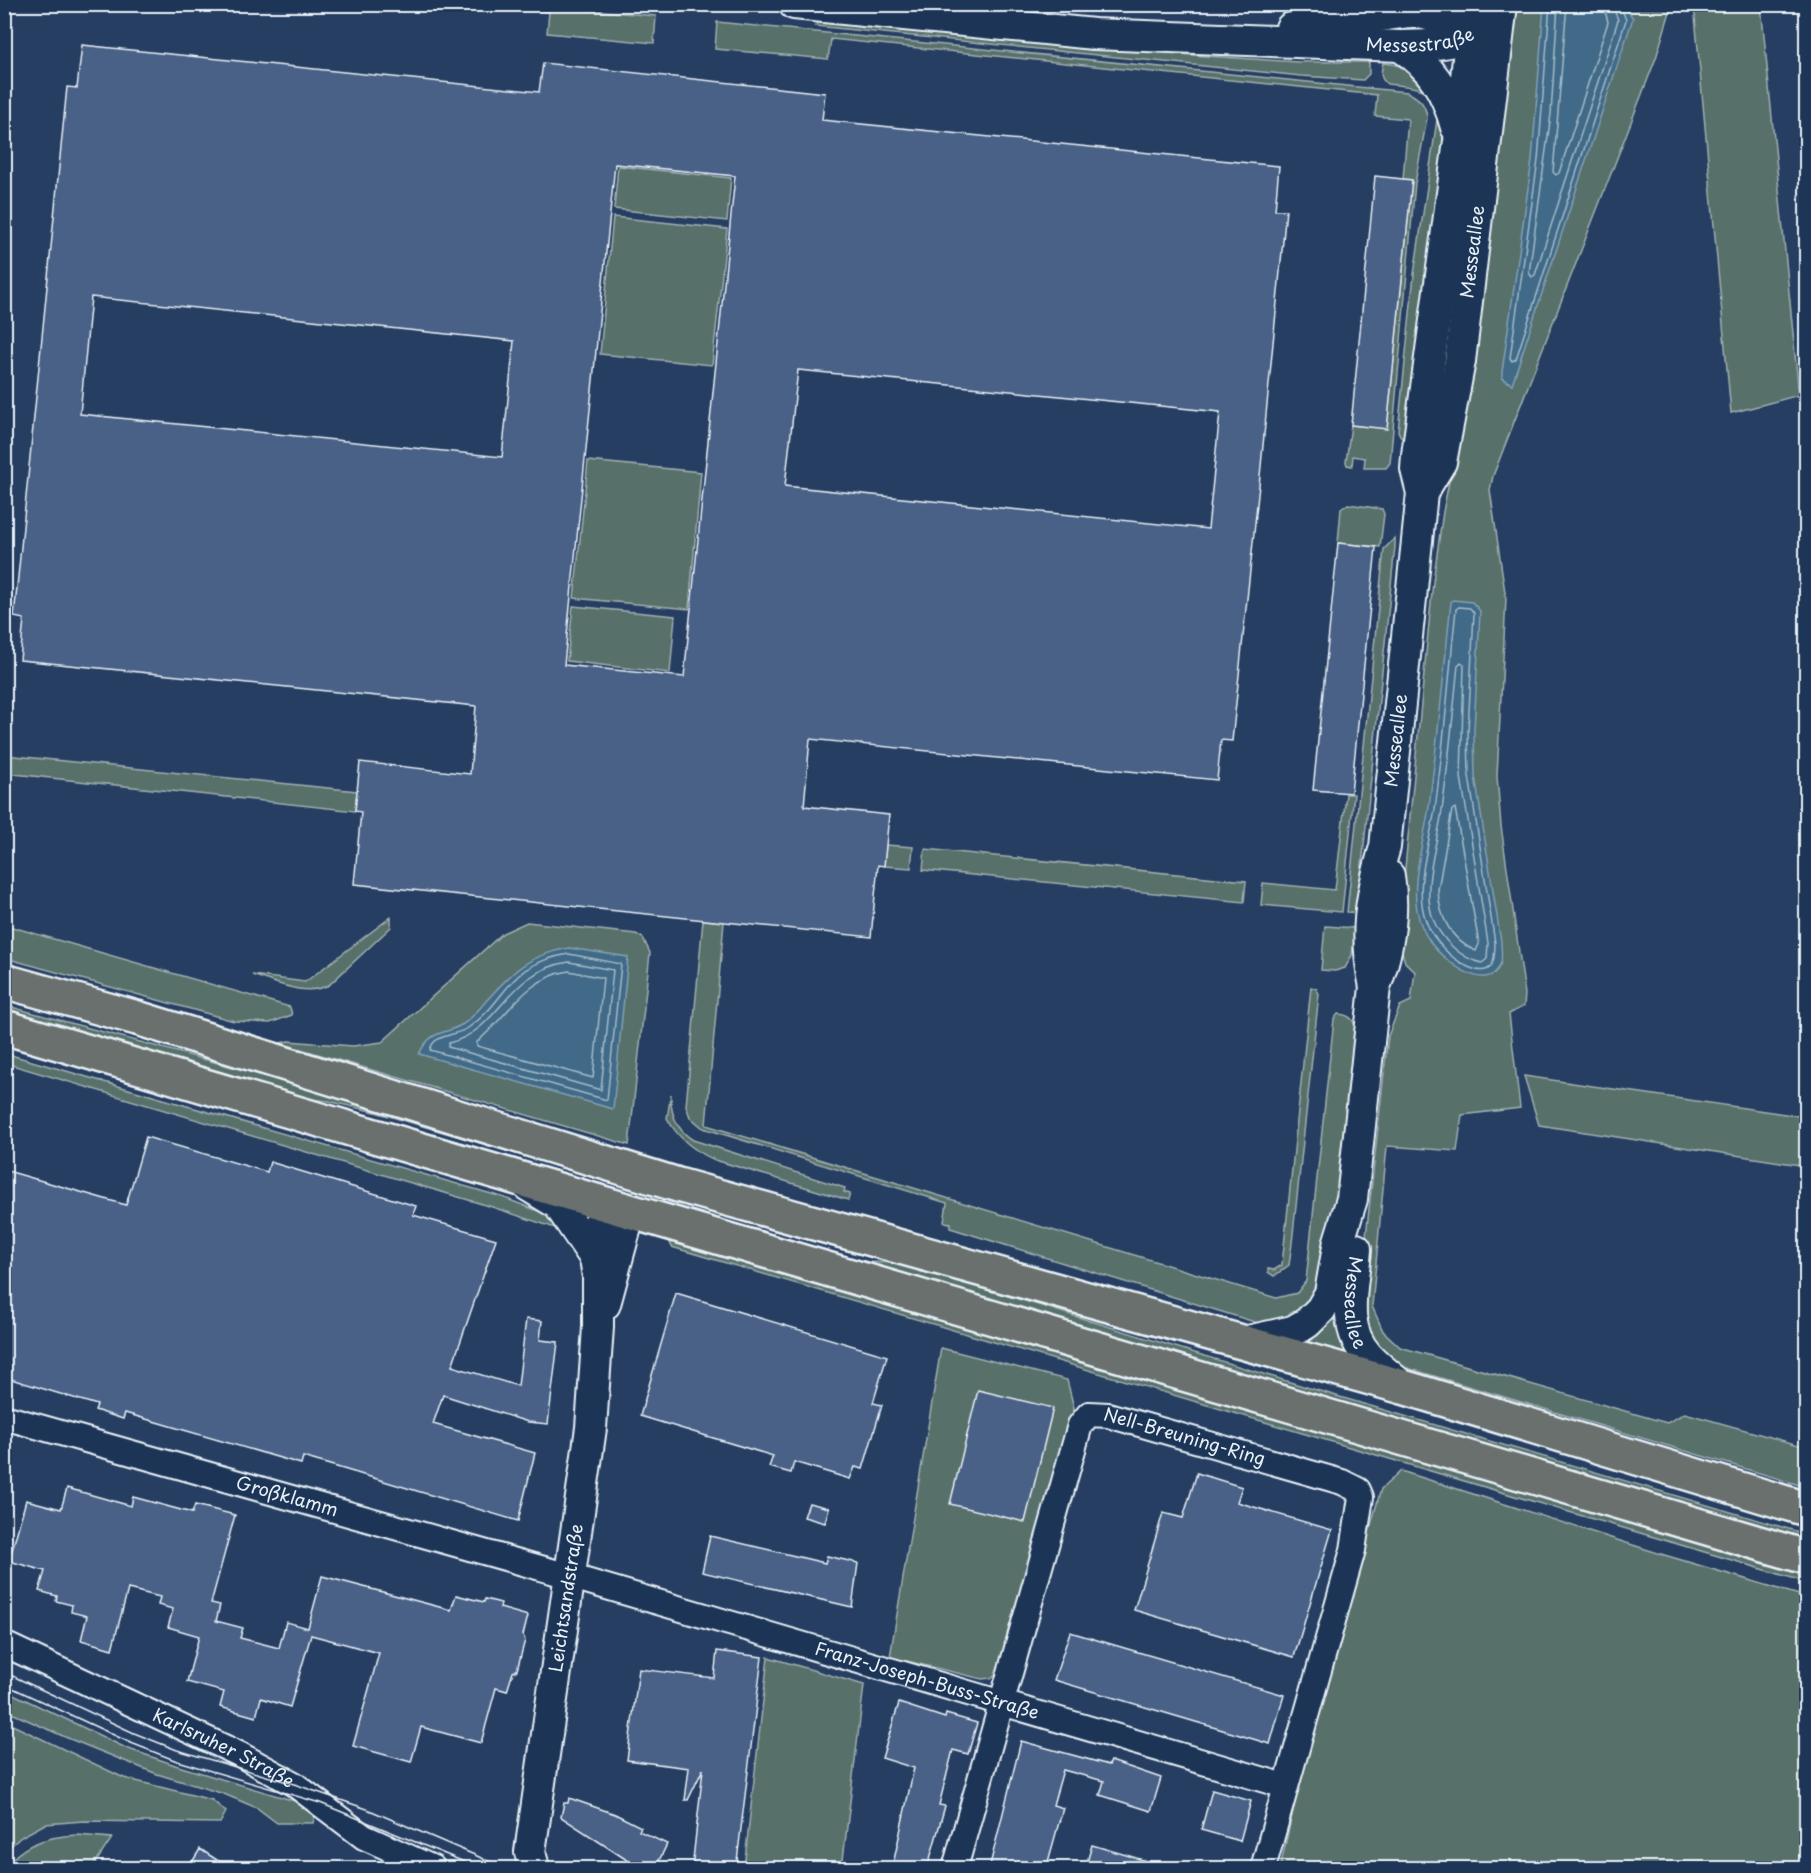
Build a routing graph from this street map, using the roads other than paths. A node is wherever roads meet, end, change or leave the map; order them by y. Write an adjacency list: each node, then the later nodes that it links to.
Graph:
1 (794, 4): 6 (street, Messestraße)
2 (1474, 4): 5 (street, Messeallee)
3 (1502, 4): 5 (street); 8 (street, Messeallee)
4 (1417, 8): 5 (street, Messestraße); 6 (street, Messestraße)
5 (1471, 35): 7 (street, Messestraße); 8 (street); 9 (street, Messeallee)
6 (1223, 39): 7 (street, Messestraße)
7 (1400, 46): 9 (street)
8 (1492, 79): 10 (street, Messeallee)
9 (1459, 141): 10 (street, Messeallee)
10 (1422, 493): 16 (street, Messeallee)
11 (4, 981): 15 (main road)
12 (4, 1027): 13 (main road)
13 (515, 1176): 14 (main road); 17 (street)
14 (573, 1194): 15 (main road); 15 (main road)
15 (627, 1195): 17 (street, Leichtsandstraße); 18 (street, Leichtsandstraße); 19 (main road); 23 (main road)
16 (1352, 1199): 19 (street, Messeallee); 20 (street, Messeallee)
17 (595, 1258): 18 (street, Leichtsandstraße)
18 (598, 1327): 24 (street, Leichtsandstraße)
19 (1243, 1342): 20 (main road)
20 (1403, 1387): 22 (main road)
21 (4, 1417): 24 (street, Großklamm)
22 (1806, 1509)
23 (1806, 1557)
24 (569, 1576): 26 (street, Franz-Joseph-Buss-Straße); 29 (street, Leichtsandstraße)
25 (4, 1644): 28 (street, Karlsruher Straße)
26 (1004, 1703): 27 (street, Franz-Joseph-Buss-Straße); 27 (street, Nell-Breuning-Ring); 30 (street, Nell-Breuning-Ring)
27 (1285, 1786): 31 (street, Nell-Breuning-Ring)
28 (433, 1869)
29 (534, 1869)
30 (955, 1869)
31 (1263, 1869)

